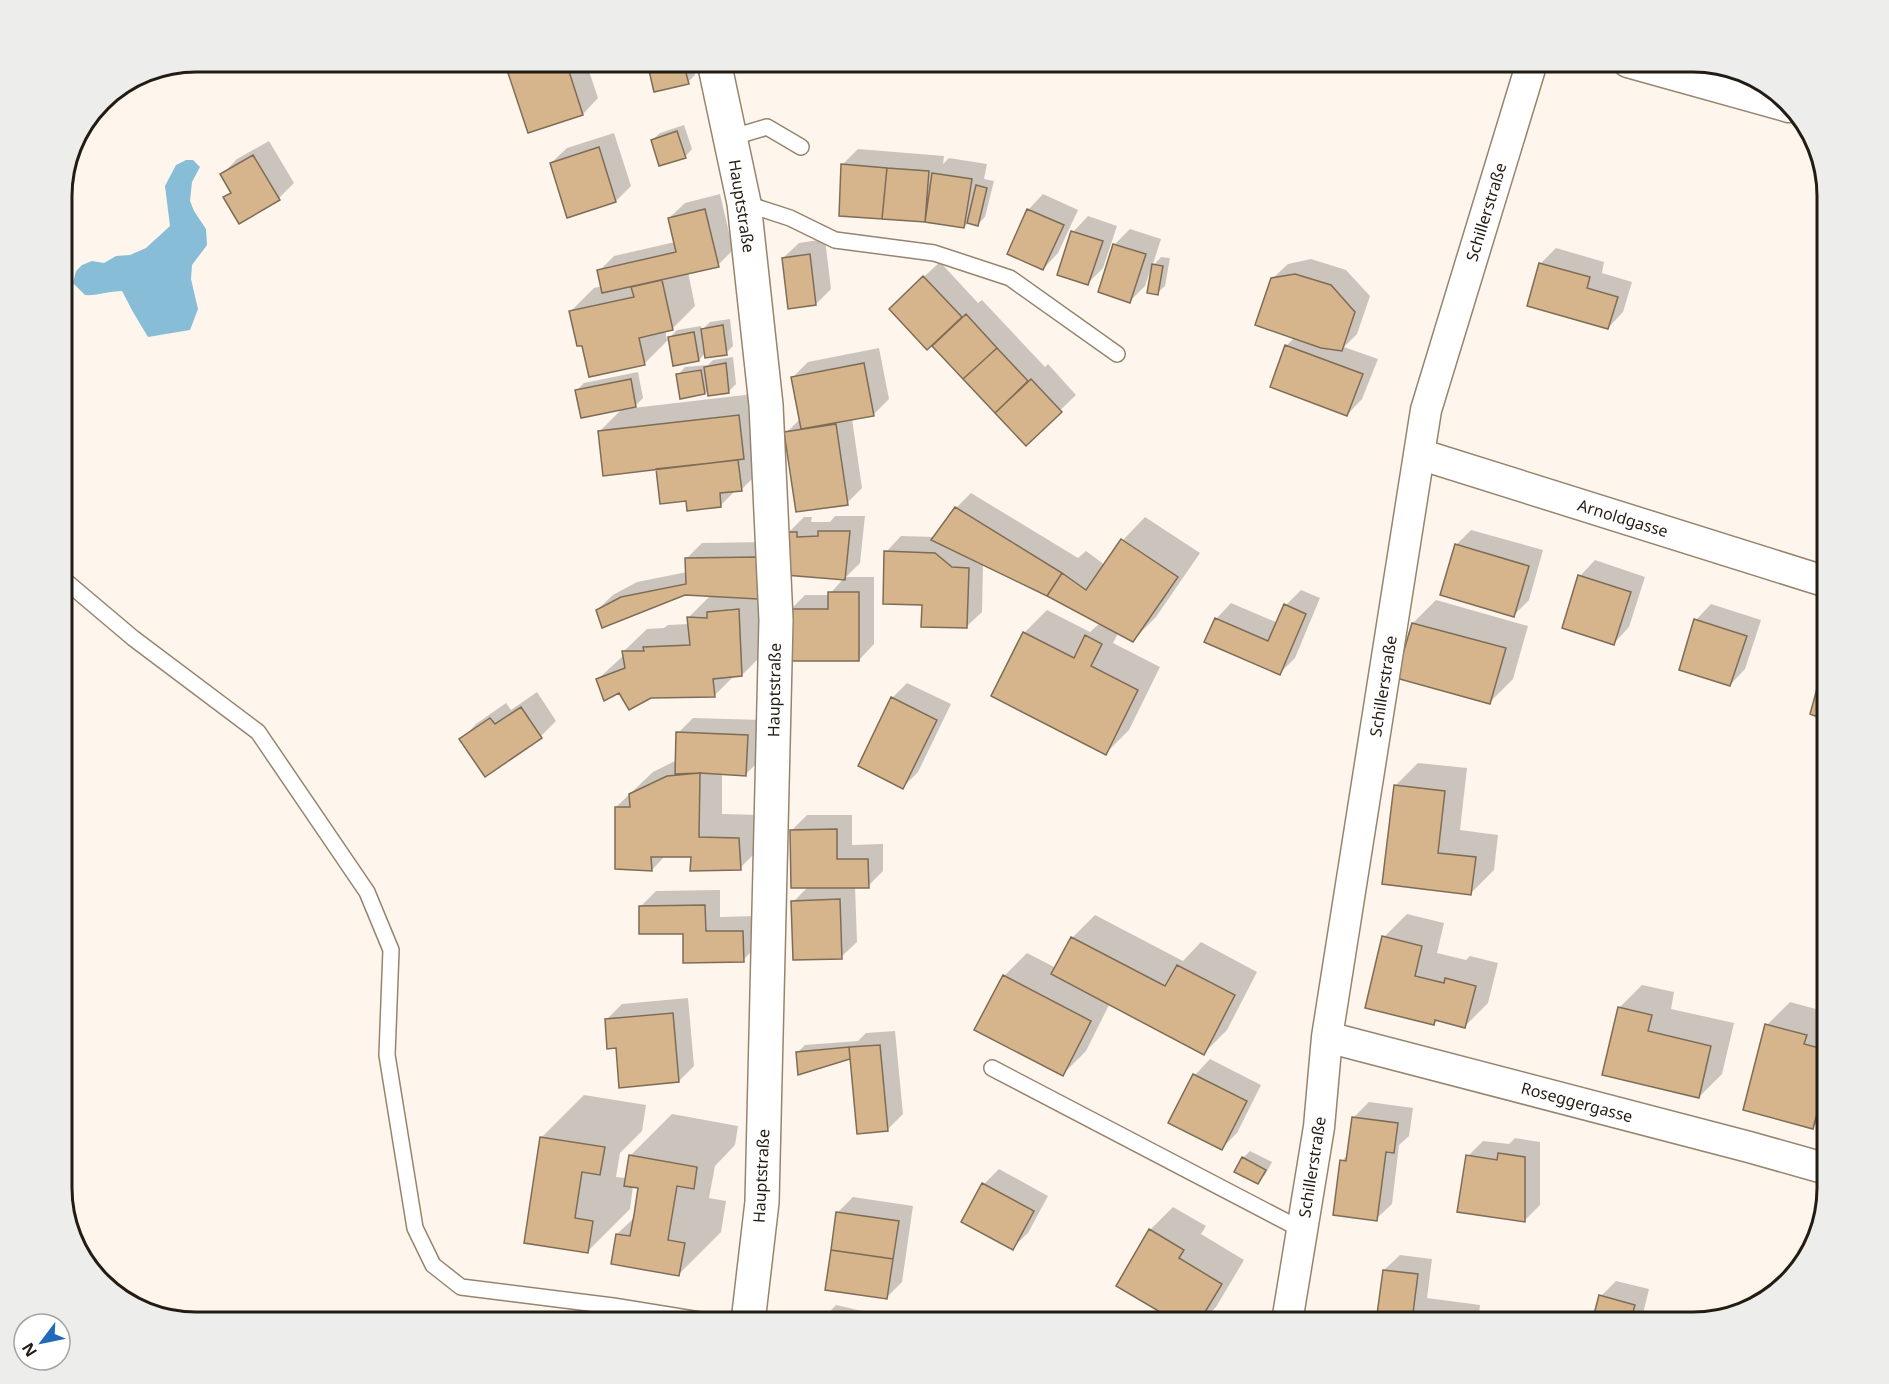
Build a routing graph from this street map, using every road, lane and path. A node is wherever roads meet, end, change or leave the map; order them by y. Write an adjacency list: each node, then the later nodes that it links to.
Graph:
1 (716, 72): 5 (street, Hauptstraße)
2 (1529, 72): 9 (street, Schillerstraße)
3 (1664, 72): 4 (street)
4 (1775, 103)
5 (730, 138): 6 (lane); 7 (street, Hauptstraße)
6 (801, 147)
7 (744, 202): 8 (lane); 17 (street, Hauptstraße)
8 (1117, 354)
9 (1419, 454): 10 (street, Arnoldgasse); 12 (street, Schillerstraße)
10 (1817, 579)
11 (72, 586): 16 (lane)
12 (1327, 1037): 14 (street, Roseggergasse); 15 (street, Schillerstraße)
13 (992, 1068): 15 (lane)
14 (1817, 1167)
15 (1302, 1230): 18 (street, Schillerstraße)
16 (648, 1312)
17 (749, 1312)
18 (1289, 1312)

